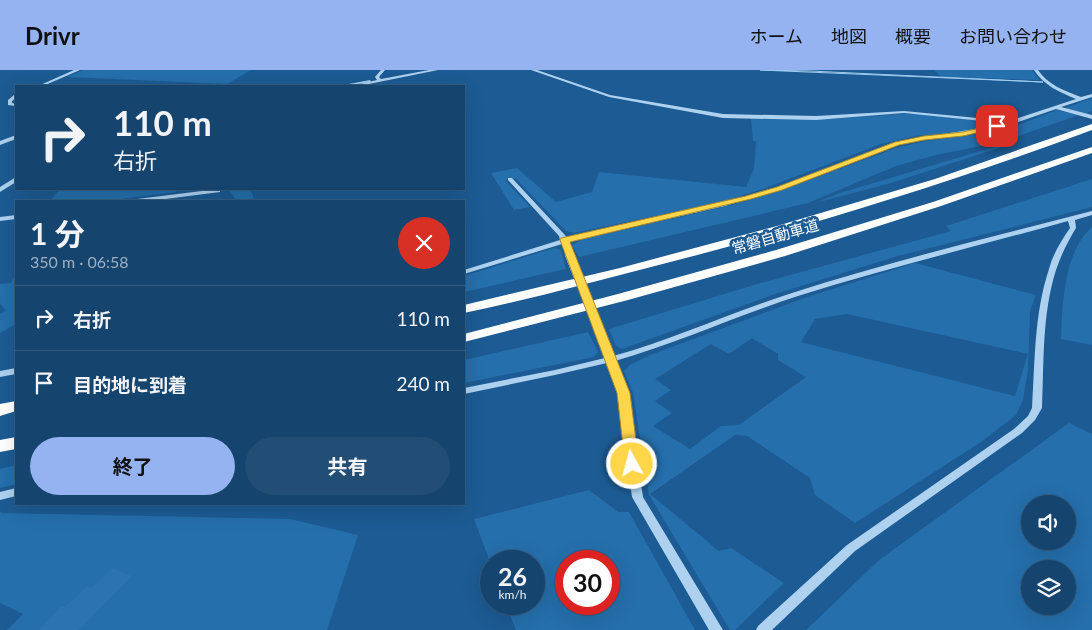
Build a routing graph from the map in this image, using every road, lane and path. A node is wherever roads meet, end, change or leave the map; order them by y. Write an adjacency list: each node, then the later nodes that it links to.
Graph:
1 (78, 70): 7 (street)
2 (383, 70): 6 (street)
3 (436, 70): 6 (street)
4 (533, 70): 15 (street)
5 (1036, 70): 11 (street)
6 (380, 81): 8 (street)
7 (42, 85)
8 (358, 85)
9 (1092, 95): 11 (street)
10 (15, 97): 12 (street)
11 (1081, 98): 13 (street)
12 (15, 105)
13 (1055, 107): 14 (street); 15 (street)
14 (1092, 117)
15 (1013, 122): 29 (street)
16 (1092, 127): 32 (highway, 常磐自動車道)
17 (15, 137): 18 (street)
18 (0, 143)
19 (1092, 150): 33 (highway, 常磐自動車道)
20 (510, 179): 29 (street)
21 (15, 180): 22 (street)
22 (0, 190)
23 (218, 191): 24 (street)
24 (145, 200)
25 (1092, 213): 27 (street)
26 (15, 217): 28 (street)
27 (1071, 218): 35 (street); 46 (street)
28 (0, 219)
29 (564, 240): 30 (street); 31 (street)
30 (570, 255): 34 (street, bridge)
31 (465, 272)
32 (465, 309)
33 (465, 338)
34 (602, 338): 35 (street)
35 (610, 360): 38 (street); 45 (street)
36 (15, 371): 37 (street)
37 (0, 374)
38 (465, 391)
39 (15, 406): 40 (highway)
40 (0, 410)
41 (15, 443): 42 (highway)
42 (0, 446)
43 (15, 492): 44 (street)
44 (0, 496)
45 (716, 630)
46 (763, 630)

